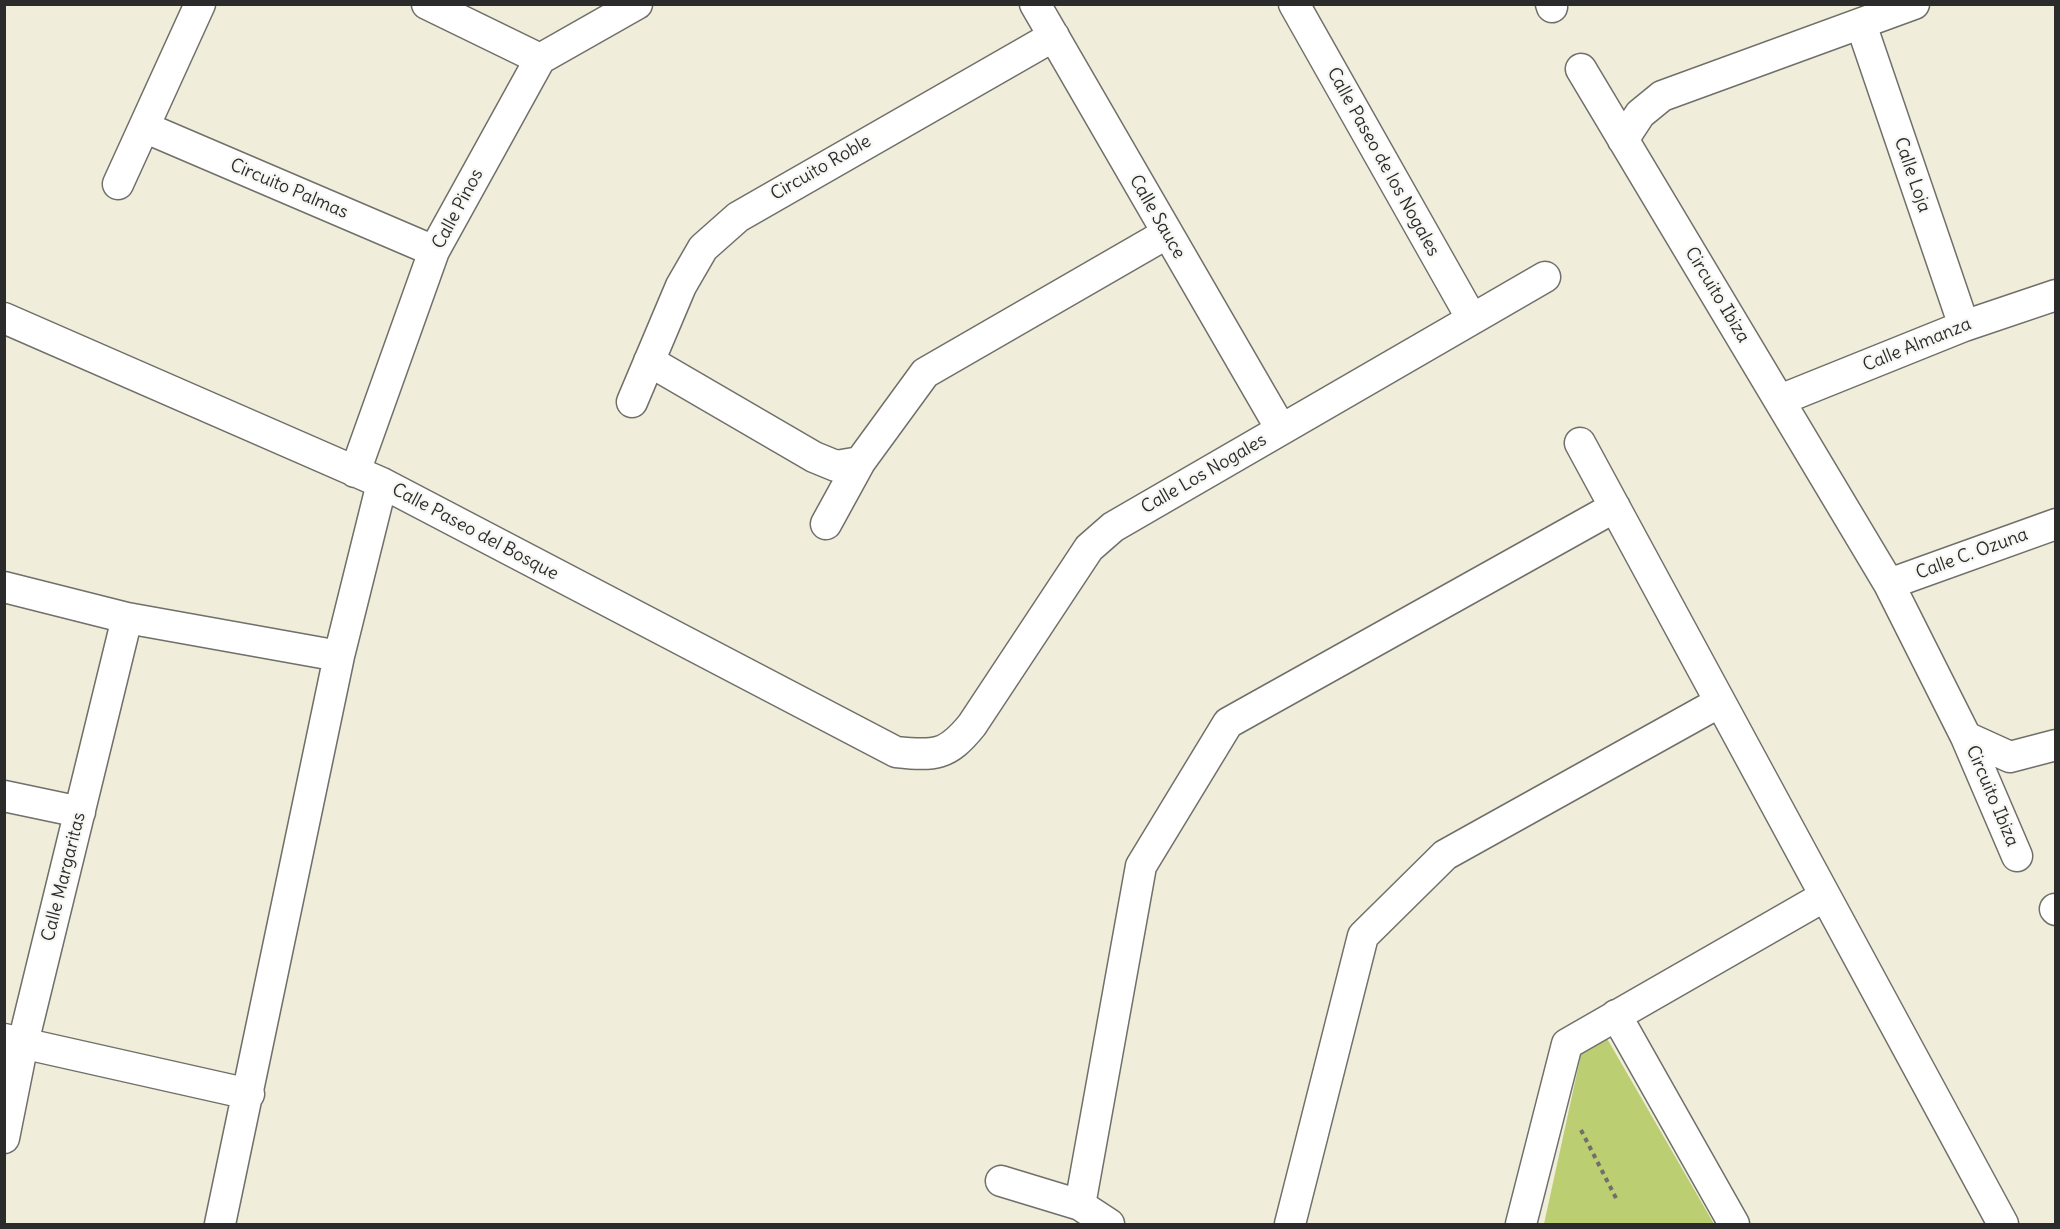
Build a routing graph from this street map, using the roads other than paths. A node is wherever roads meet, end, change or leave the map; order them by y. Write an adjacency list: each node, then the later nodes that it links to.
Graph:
1 (200, 4): 11 (street)
2 (427, 4): 9 (street)
3 (637, 4): 9 (street)
4 (1035, 4): 8 (street, Calle Sauce)
5 (1294, 4): 19 (street, Calle Paseo de los Nogales)
6 (1914, 4): 7 (street)
7 (1861, 24): 12 (street); 20 (street, Calle Loja)
8 (1054, 36): 14 (street, Calle Sauce); 21 (street, Circuito Roble)
9 (540, 58): 15 (street, Calle Pinos)
10 (1581, 69): 12 (street, Circuito Ibiza)
11 (144, 128): 13 (street); 15 (street, Circuito Palmas)
12 (1623, 140): 22 (street, Circuito Ibiza)
13 (118, 184)
14 (1166, 234): 24 (street, Calle Sauce); 26 (street)
15 (434, 251): 27 (street, Calle Pinos)
16 (1545, 277): 19 (street, Calle Los Nogales)
17 (2055, 295): 20 (street, Calle Almanza)
18 (4, 318): 27 (street, Calle Paseo del Bosque)
19 (1472, 319): 24 (street, Calle Los Nogales)
20 (1964, 326): 22 (street, Calle Almanza)
21 (649, 361): 23 (street, Circuito Roble); 26 (street)
22 (1780, 400): 31 (street, Circuito Ibiza)
23 (632, 402)
24 (1281, 429): 38 (street, Calle Los Nogales)
25 (1580, 443): 28 (street)
26 (860, 462): 29 (street)
27 (369, 477): 34 (street, Calle Pinos); 38 (street, Calle Paseo del Bosque)
28 (1615, 507): 35 (street); 48 (street)
29 (826, 524)
30 (2055, 524): 31 (street, Calle C. Ozuna)
31 (1889, 584): 36 (street, Circuito Ibiza)
32 (4, 587): 33 (street)
33 (127, 618): 34 (street); 40 (street, Calle Margaritas)
34 (339, 656): 45 (street, Calle Pinos)
35 (1720, 702): 42 (street); 51 (street)
36 (1966, 737): 37 (street, Circuito Ibiza); 41 (street, Circuito Ibiza)
37 (2055, 745)
38 (938, 752)
39 (4, 796): 40 (street)
40 (80, 812): 44 (street, Calle Margaritas)
41 (2018, 856)
42 (1825, 896): 43 (street); 54 (street)
43 (1616, 1015): 52 (street); 53 (street)
44 (14, 1041): 45 (street); 46 (street, Calle Margaritas)
45 (249, 1094): 49 (street, Calle Pinos)
46 (4, 1138)
47 (1001, 1182): 48 (street)
48 (1080, 1205): 50 (street)
49 (220, 1224)
50 (1109, 1224)
51 (1290, 1224)
52 (1521, 1224)
53 (1734, 1224)
54 (2003, 1224)

